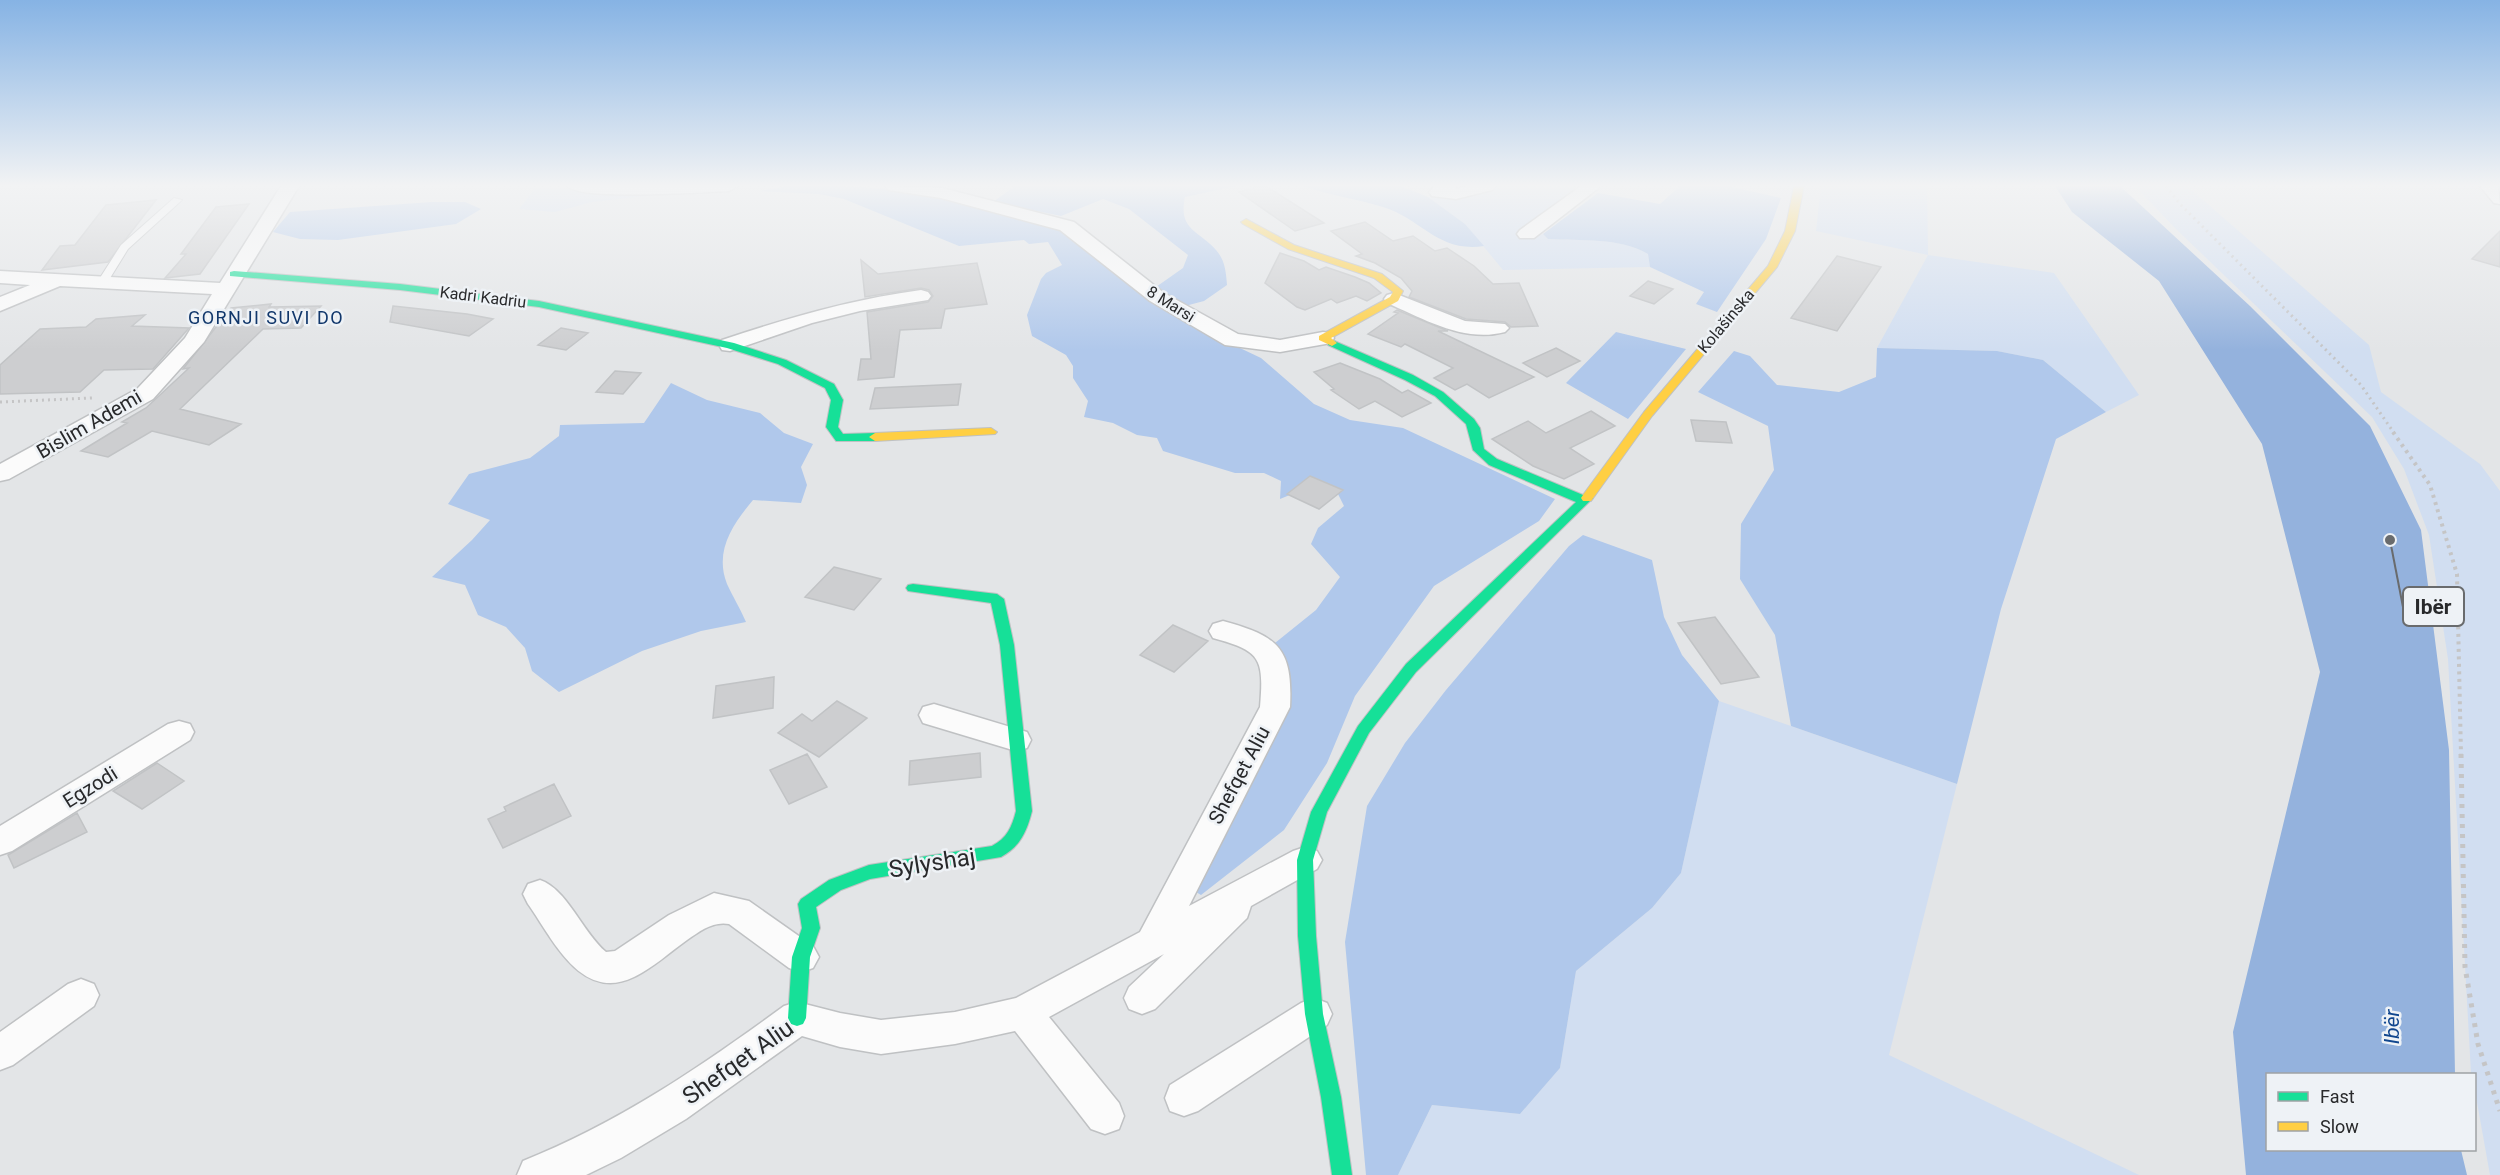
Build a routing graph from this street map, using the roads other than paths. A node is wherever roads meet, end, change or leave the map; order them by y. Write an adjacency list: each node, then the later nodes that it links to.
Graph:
1 (131, 241): 8 (lane)
2 (256, 241): 9 (street, Bislim Ademi)
3 (1086, 241): 14 (street, 8 Marsi)
4 (1279, 241): 11 (street)
5 (1785, 241): 18 (street, Kolašinska)
6 (0, 277): 7 (street)
7 (60, 279): 8 (street); 12 (street)
8 (103, 281): 9 (street)
9 (230, 282): 15 (street, Kadri Kadriu); 17 (street, Bislim Ademi)
10 (921, 296): 15 (street, Kadri Kadriu)
11 (1394, 299): 13 (street); 14 (street, 8 Marsi)
12 (0, 304)
13 (1498, 328)
14 (1323, 338): 18 (street)
15 (730, 345): 16 (street, Kadri Kadriu)
16 (991, 432)
17 (0, 474)
18 (1585, 501): 25 (street, Kolašinska)
19 (913, 588): 23 (street, Sylyshaj)
20 (1223, 631): 28 (street, Shefqet Aliu)
21 (934, 715): 23 (street)
22 (179, 732): 24 (street, Egzodi)
23 (1016, 740): 29 (street, Sylyshaj)
24 (0, 842)
25 (1305, 860): 26 (street, Shefqet Aliu); 33 (street, Kolašinska)
26 (1255, 888): 28 (street, Shefqet Aliu); 31 (street, Shefqet Aliu)
27 (540, 894): 29 (street)
28 (1154, 940): 32 (street, Shefqet Aliu)
29 (801, 957): 34 (street, Sylyshaj)
30 (81, 995): 35 (street)
31 (1142, 998)
32 (1023, 1013): 34 (street, Shefqet Aliu); 37 (street)
33 (1314, 1014): 36 (street); 39 (street, Kolašinska)
34 (797, 1018): 38 (street, Shefqet Aliu)
35 (0, 1053)
36 (1184, 1098)
37 (1105, 1116)
38 (537, 1175)
39 (1342, 1175)

